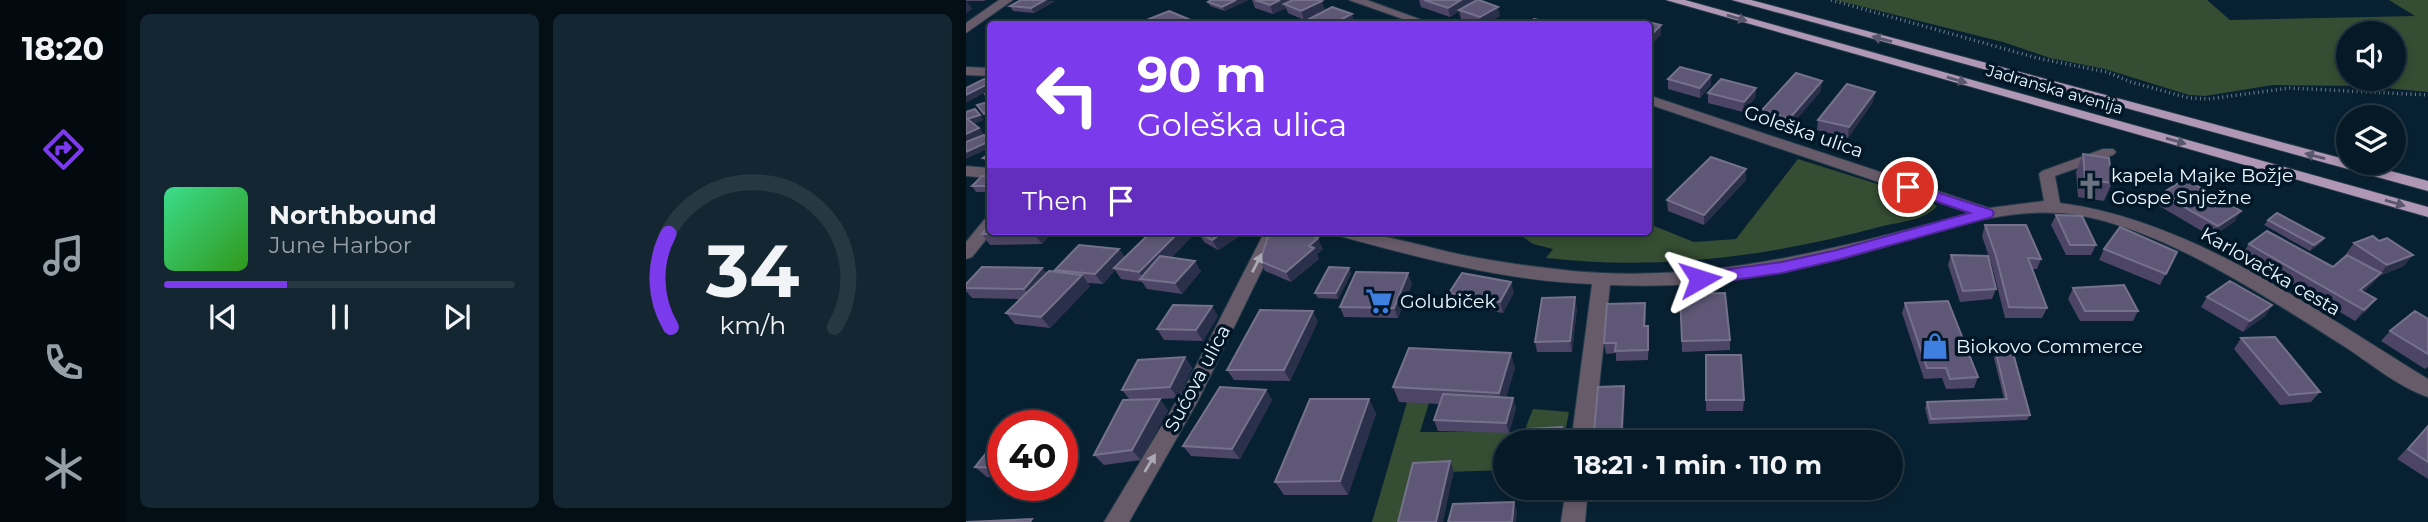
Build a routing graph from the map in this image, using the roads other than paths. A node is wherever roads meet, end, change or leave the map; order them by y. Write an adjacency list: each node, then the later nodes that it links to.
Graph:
1 (1007, 0): 6 (street)
2 (1355, 0): 5 (street)
3 (1672, 0): 15 (main road, Jadranska avenija, one-way to 15)
4 (1738, 0): 13 (main road, Jadranska avenija, one-way to 4)
5 (1418, 21)
6 (966, 29)
7 (966, 71): 8 (street)
8 (987, 72)
9 (1652, 100): 16 (street, Goleška ulica)
10 (2108, 152): 14 (street)
11 (966, 171): 12 (street)
12 (987, 173)
13 (2428, 186)
14 (2053, 207): 16 (street, Karlovačka cesta); 22 (street, Karlovačka cesta)
15 (2428, 212)
16 (1987, 213): 21 (street, Karlovačka cesta)
17 (987, 228): 20 (street)
18 (1271, 235): 25 (street, Sućova ulica, one-way to 18)
19 (1357, 235): 21 (street, Karlovačka cesta)
20 (966, 253)
21 (1601, 281): 23 (street)
22 (2428, 389)
23 (1584, 430)
24 (1576, 500): 26 (street)
25 (1116, 522)
26 (1573, 522)

